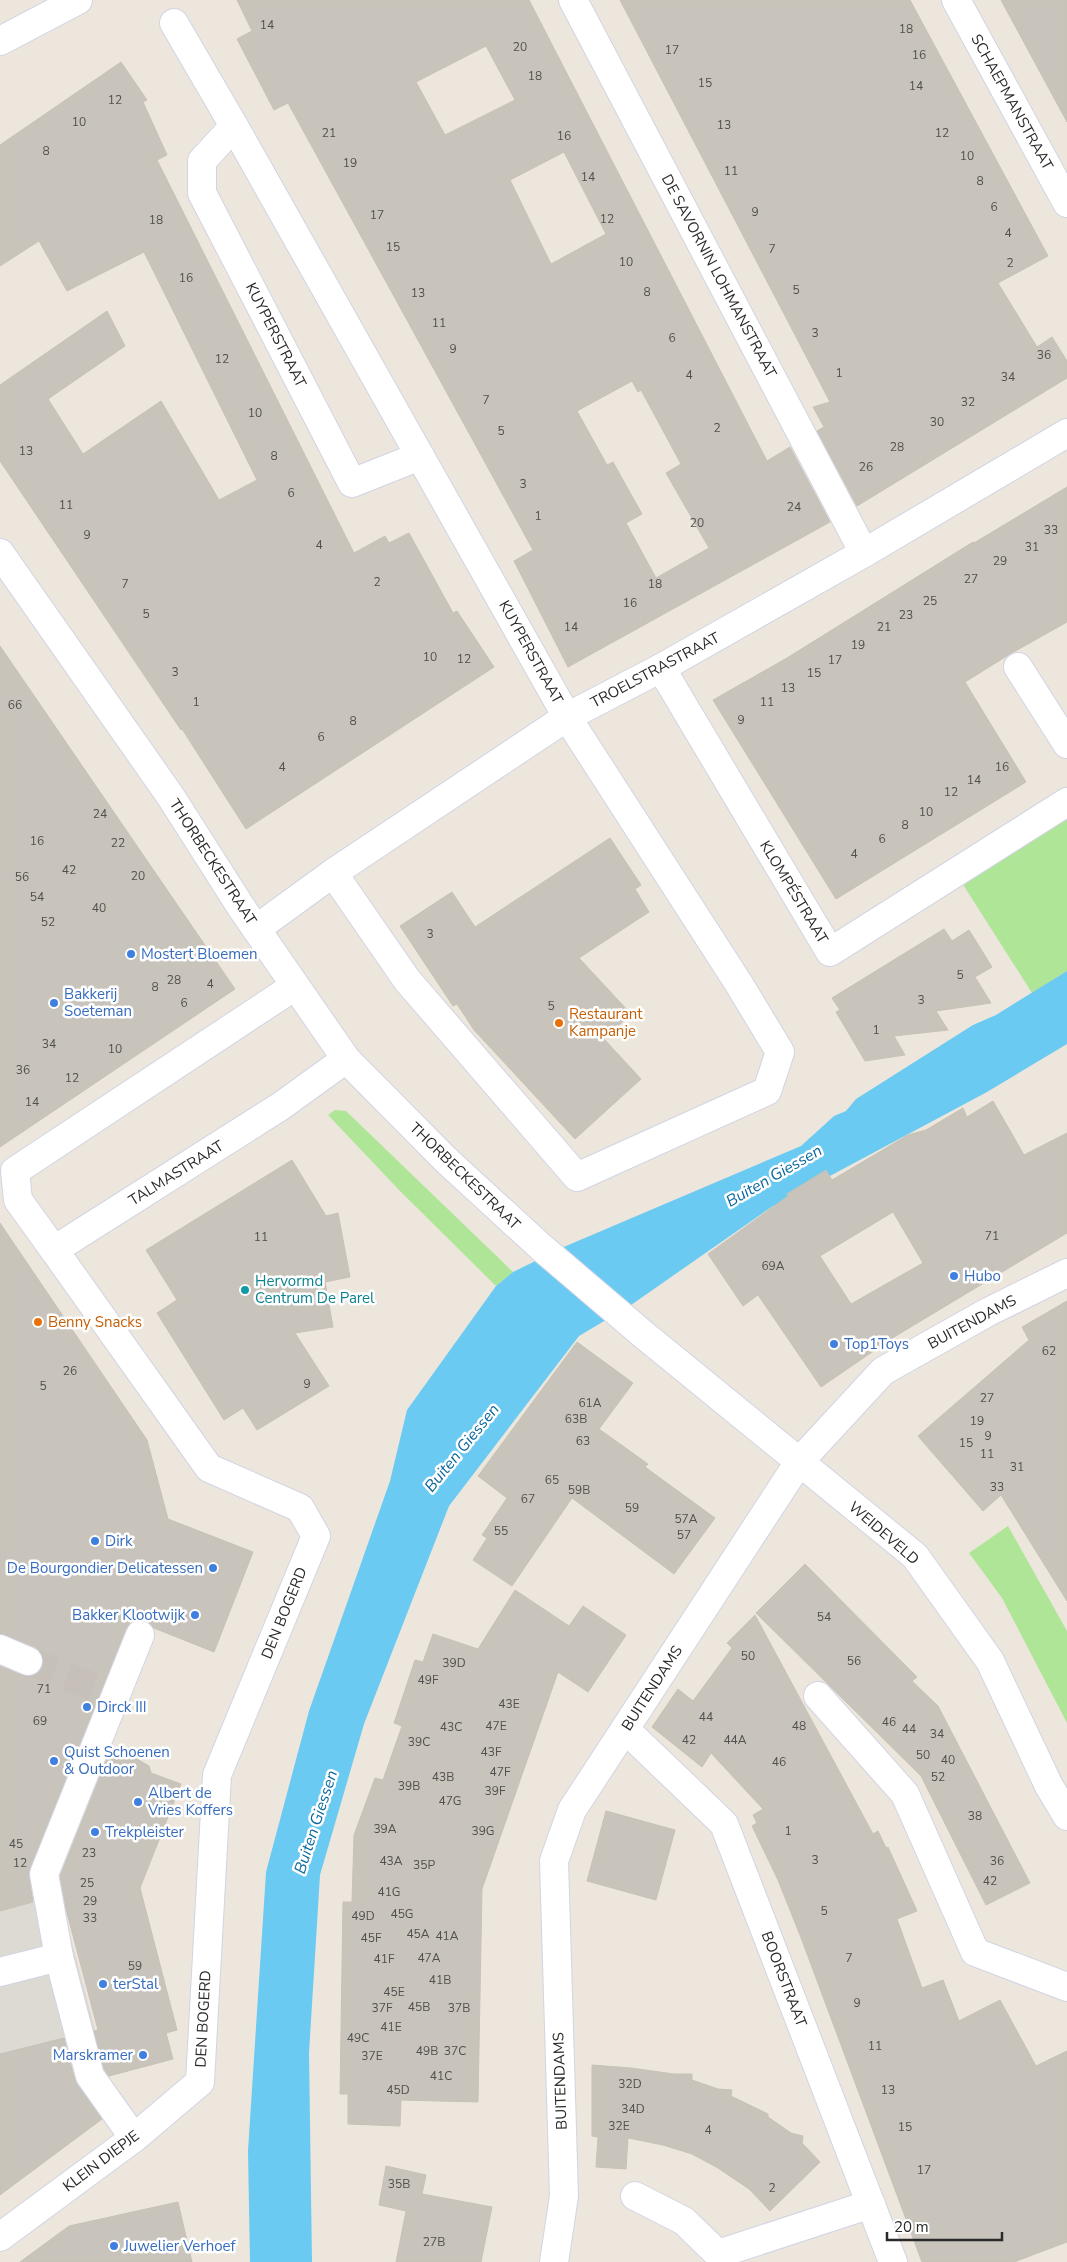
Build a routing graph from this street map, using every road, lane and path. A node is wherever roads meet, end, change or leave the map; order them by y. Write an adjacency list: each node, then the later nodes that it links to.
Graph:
1 (78, 0): 5 (street)
2 (573, 0): 11 (street, DE SAVORNIN LOHMANSTRAAT)
3 (956, 0): 7 (street, SCHAEPMANSTRAAT)
4 (174, 23): 6 (street, KUYPERSTRAAT)
5 (0, 41)
6 (234, 126): 9 (street, KUYPERSTRAAT); 9 (street, KUYPERSTRAAT)
7 (1067, 203)
8 (1067, 433): 11 (street, TROELSTRASTRAAT)
9 (420, 456): 14 (street, KUYPERSTRAAT)
10 (0, 553): 18 (street, THORBECKESTRAAT)
11 (864, 553): 13 (street, TROELSTRASTRAAT)
12 (1018, 667): 15 (street)
13 (661, 668): 14 (street, TROELSTRASTRAAT); 16 (street, KLOMPÉSTRAAT)
14 (567, 717): 17 (street, TROELSTRASTRAAT); 17 (street, KUYPERSTRAAT)
15 (1067, 744)
16 (1067, 802)
17 (333, 873): 18 (street, TROELSTRASTRAAT)
18 (256, 929): 19 (street, THORBECKESTRAAT)
19 (295, 986): 20 (street, THORBECKESTRAAT); 21 (street)
20 (346, 1059): 22 (street, TALMASTRAAT); 24 (street, THORBECKESTRAAT)
21 (9, 1205): 22 (street)
22 (54, 1250): 35 (street, DEN BOGERD)
23 (1067, 1273): 25 (street, BUITENDAMS)
24 (644, 1335): 25 (street, WEIDEVELD)
25 (799, 1462): 30 (street, BUITENDAMS); 31 (street, WEIDEVELD)
26 (140, 1635): 32 (street)
27 (0, 1650): 28 (street)
28 (28, 1661)
29 (818, 1696): 34 (street)
30 (625, 1729): 38 (street, BOORSTRAAT); 40 (street, BUITENDAMS)
31 (1067, 1816)
32 (59, 1957): 33 (street); 36 (street)
33 (0, 1972)
34 (1067, 1987)
35 (200, 2082): 36 (street, KLEIN DIEPJE)
36 (134, 2138): 39 (street, KLEIN DIEPJE)
37 (635, 2196): 38 (street)
38 (871, 2204): 41 (street, BOORSTRAAT)
39 (0, 2237)
40 (554, 2262)
41 (893, 2262)

